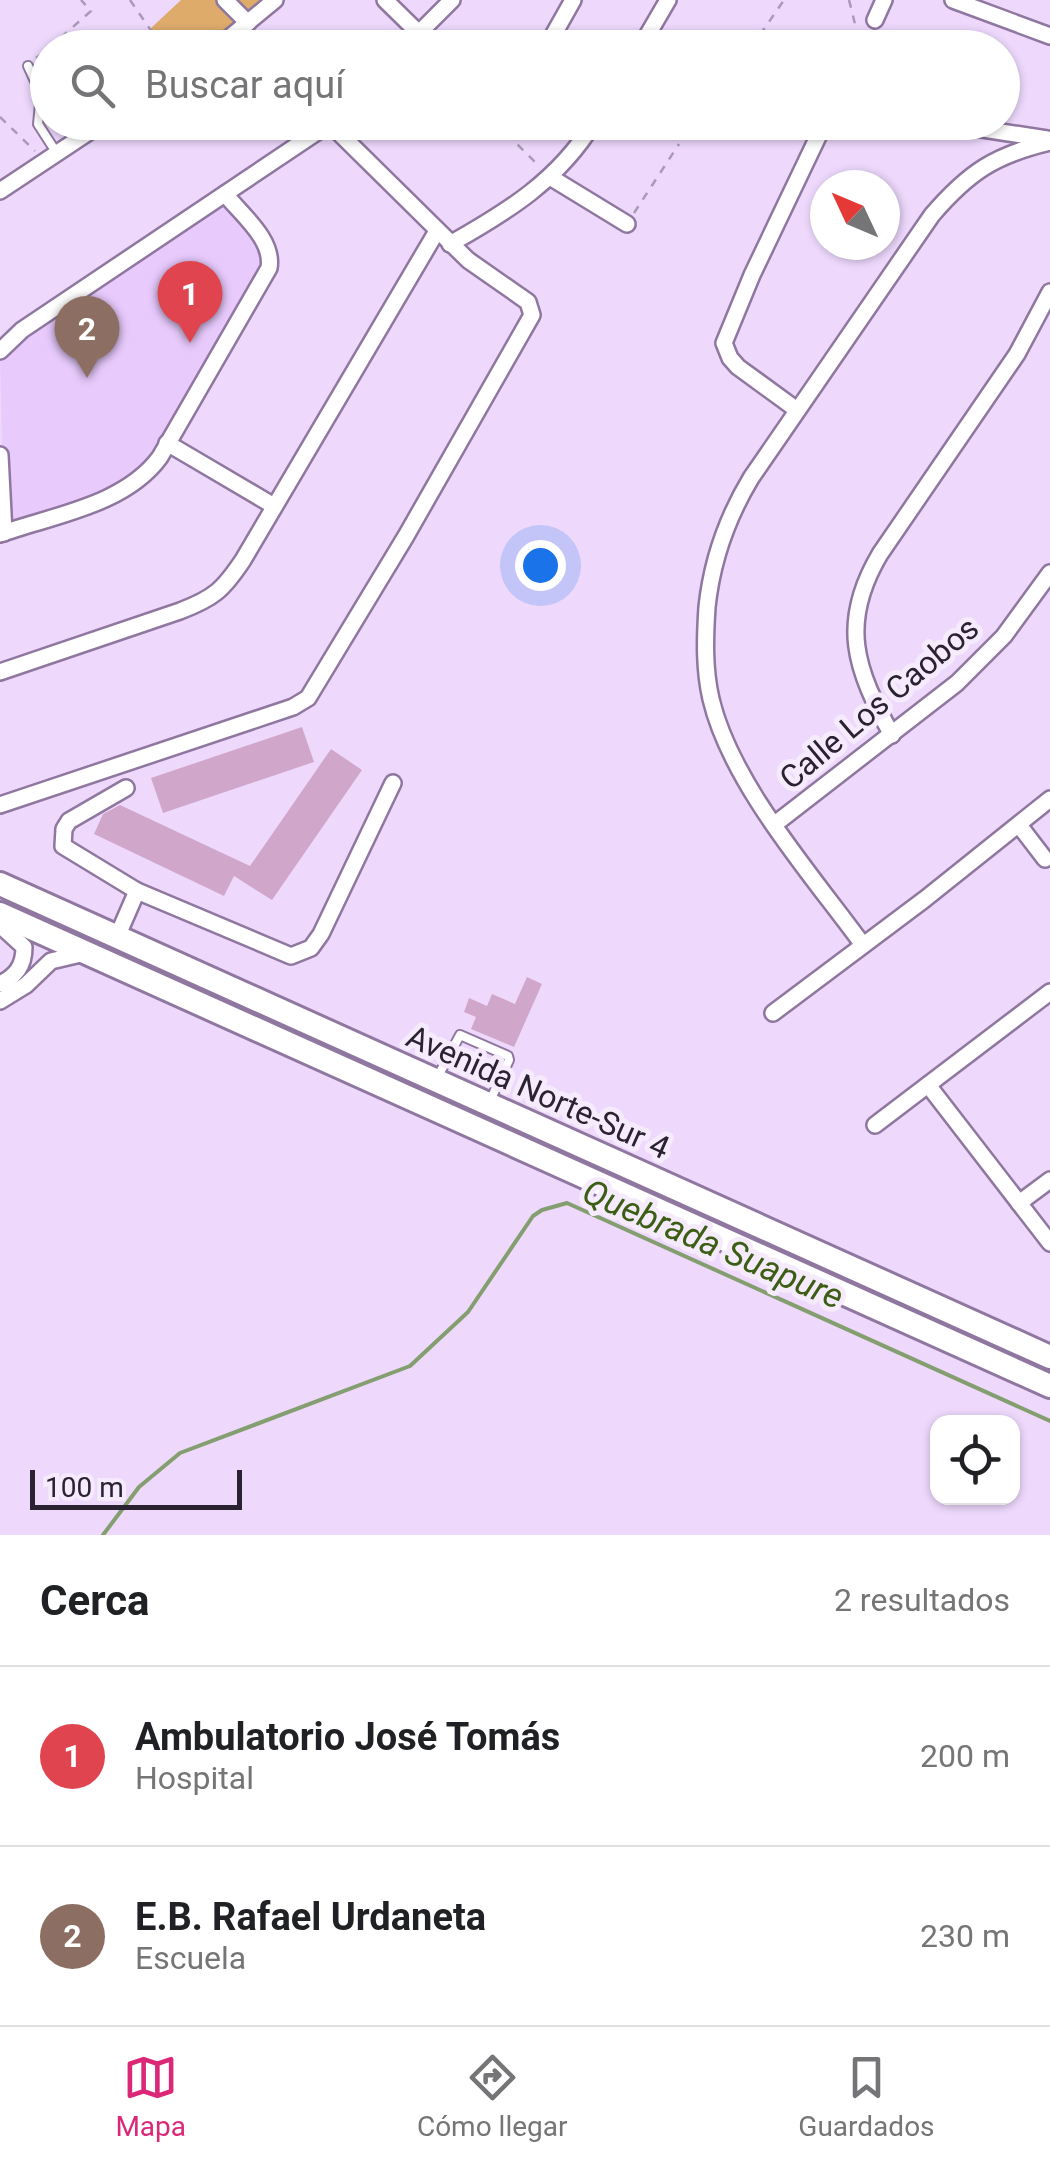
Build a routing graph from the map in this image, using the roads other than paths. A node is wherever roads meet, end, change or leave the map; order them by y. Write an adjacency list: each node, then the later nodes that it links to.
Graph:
1 (225, 0): 10 (street)
2 (274, 0): 10 (street)
3 (385, 0): 12 (street)
4 (452, 0): 13 (street)
5 (573, 0): 14 (street)
6 (668, 0): 15 (street)
7 (884, 0): 9 (street)
8 (953, 0): 16 (street)
9 (875, 20)
10 (242, 28): 11 (street)
11 (240, 30)
12 (416, 30)
13 (422, 30)
14 (556, 30)
15 (650, 30)
16 (1050, 36)
17 (28, 66): 18 (lane)
18 (30, 70)
19 (1020, 136): 26 (street)
20 (44, 140): 27 (lane)
21 (77, 140): 27 (street)
22 (303, 140): 30 (street)
23 (345, 140): 32 (street)
24 (583, 140): 28 (street)
25 (817, 140): 36 (street)
26 (1050, 141): 36 (street)
27 (51, 157): 29 (street)
28 (550, 177): 31 (street); 33 (street)
29 (0, 190)
30 (225, 194): 35 (street); 37 (street)
31 (627, 224)
32 (437, 231): 33 (street); 39 (street)
33 (450, 244): 47 (street)
34 (1050, 292): 43 (street)
35 (0, 352)
36 (797, 410): 48 (street)
37 (167, 443): 39 (street); 40 (street)
38 (0, 455): 40 (street)
39 (274, 506): 42 (street)
40 (2, 534)
41 (1050, 572): 43 (street, Calle Los Caobos)
42 (0, 672)
43 (892, 734): 48 (street, Calle Los Caobos)
44 (393, 783): 52 (street)
45 (126, 788): 52 (street)
46 (1050, 799): 49 (street)
47 (0, 805)
48 (775, 824): 56 (street)
49 (1019, 825): 50 (street); 56 (street)
50 (1045, 859)
51 (0, 884): 55 (main road, Avenida Norte-Sur 4)
52 (137, 891): 55 (street)
53 (0, 914): 58 (main road, Avenida Norte-Sur 4)
54 (0, 925): 57 (street)
55 (117, 937): 64 (main road, Avenida Norte-Sur 4)
56 (863, 946): 63 (street)
57 (24, 947): 59 (street); 60 (street)
58 (86, 953): 59 (street); 72 (main road, Avenida Norte-Sur 4)
59 (51, 961): 60 (street)
60 (13, 982): 62 (street)
61 (1050, 992): 65 (street)
62 (0, 1000)
63 (773, 1013)
64 (435, 1082): 66 (main road, Avenida Norte-Sur 4); 66 (lane)
65 (928, 1085): 67 (street); 69 (street)
66 (488, 1105): 71 (main road, Avenida Norte-Sur 4)
67 (874, 1126)
68 (1050, 1180): 69 (street)
69 (1019, 1204): 70 (street)
70 (1050, 1242)
71 (1050, 1357)
72 (1050, 1386)

